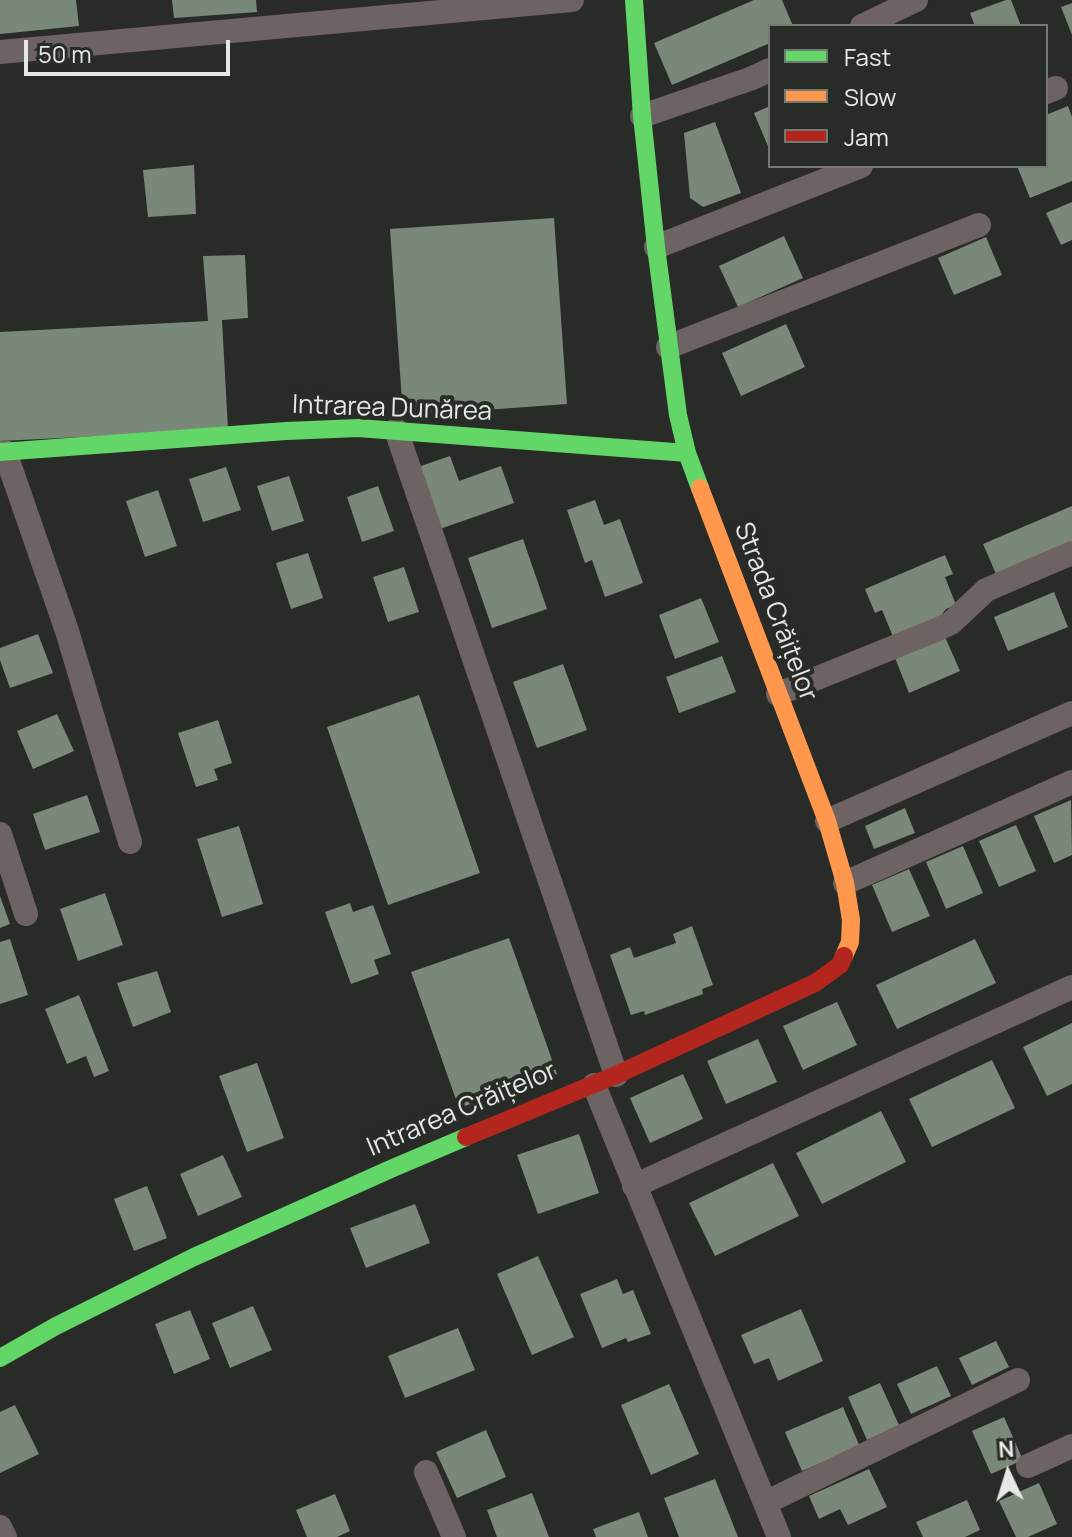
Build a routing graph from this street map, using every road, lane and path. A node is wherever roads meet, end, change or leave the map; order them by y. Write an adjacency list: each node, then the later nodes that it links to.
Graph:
1 (572, 0): 5 (street)
2 (634, 0): 7 (street, Strada Crăițelor)
3 (916, 0): 4 (street)
4 (866, 24)
5 (0, 52)
6 (768, 71): 7 (street)
7 (642, 116): 10 (street, Strada Crăițelor)
8 (856, 168): 10 (street)
9 (979, 225): 11 (street)
10 (656, 247): 11 (street, Strada Crăițelor)
11 (668, 347): 14 (street, Strada Crăițelor)
12 (396, 430): 13 (street, Intrarea Dunărea); 14 (street, Intrarea Dunărea); 25 (street)
13 (3, 452): 21 (street)
14 (687, 453): 16 (street, Strada Crăițelor)
15 (1072, 553): 16 (street)
16 (778, 694): 19 (street, Strada Crăițelor)
17 (1072, 713): 19 (street)
18 (1072, 782): 22 (street)
19 (827, 821): 22 (street, Strada Crăițelor)
20 (0, 834): 23 (street)
21 (130, 842)
22 (845, 883): 25 (street, Strada Crăițelor)
23 (26, 914)
24 (1072, 987): 26 (street)
25 (605, 1080): 26 (street, Intrarea Crăițelor); 27 (street, Intrarea Crăițelor)
26 (634, 1186): 32 (street, Intrarea Crăițelor)
27 (0, 1358)
28 (1018, 1380): 32 (street)
29 (1072, 1446): 30 (street)
30 (1028, 1466)
31 (426, 1472): 35 (street)
32 (765, 1503): 36 (street, Intrarea Crăițelor)
33 (0, 1527): 34 (street)
34 (5, 1537)
35 (454, 1537)
36 (779, 1537)

